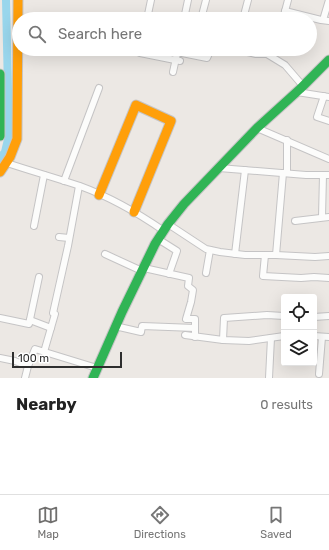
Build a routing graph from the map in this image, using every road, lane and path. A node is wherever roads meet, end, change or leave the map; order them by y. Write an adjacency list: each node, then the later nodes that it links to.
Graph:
1 (18, 0): 9 (street)
2 (151, 0): 10 (street)
3 (188, 0): 11 (street)
4 (206, 0): 12 (street)
5 (248, 0): 13 (street)
6 (288, 0): 8 (street)
7 (329, 0): 15 (street)
8 (285, 11): 14 (street)
9 (18, 12)
10 (148, 12)
11 (185, 12)
12 (203, 12)
13 (245, 12)
14 (290, 12)
15 (326, 20)
16 (18, 56): 32 (street)
17 (154, 56): 21 (street)
18 (178, 56): 21 (street)
19 (269, 56): 25 (street)
20 (329, 60): 25 (street)
21 (178, 61): 22 (street)
22 (173, 72)
23 (0, 74): 29 (street)
24 (99, 88): 39 (street)
25 (300, 89): 26 (street); 28 (street)
26 (326, 96): 27 (street)
27 (329, 121)
28 (257, 128): 30 (street); 33 (street)
29 (0, 136)
30 (287, 140): 31 (street); 36 (street)
31 (329, 159)
32 (7, 163): 35 (street); 37 (street)
33 (219, 168): 34 (street); 46 (street)
34 (245, 170): 36 (street); 52 (street)
35 (0, 172)
36 (285, 173): 38 (street); 54 (street)
37 (44, 175): 39 (street); 45 (street)
38 (326, 175): 43 (street)
39 (64, 181): 40 (street)
40 (79, 186): 41 (street); 48 (street)
41 (99, 195): 42 (street); 42 (street)
42 (134, 212): 46 (street)
43 (326, 217): 44 (street)
44 (295, 221)
45 (34, 226)
46 (166, 227): 49 (street); 50 (street)
47 (59, 237): 48 (street)
48 (69, 238): 67 (street)
49 (158, 239): 56 (street); 58 (street)
50 (210, 250): 52 (street); 57 (street)
51 (105, 254): 56 (street)
52 (235, 254): 53 (street)
53 (265, 255): 54 (street); 60 (street)
54 (276, 255): 55 (street)
55 (329, 256)
56 (143, 269): 58 (street); 66 (street)
57 (206, 272)
58 (169, 274): 68 (street)
59 (39, 277): 65 (street)
60 (329, 278)
61 (281, 316): 74 (street)
62 (317, 316): 63 (street)
63 (329, 316)
64 (0, 318): 65 (street)
65 (30, 320): 67 (street)
66 (115, 326): 68 (street); 78 (street)
67 (51, 328): 75 (street)
68 (195, 328): 71 (street)
69 (185, 335): 71 (street)
70 (281, 336): 73 (street)
71 (195, 337): 74 (street)
72 (326, 337): 79 (street)
73 (272, 338): 74 (street); 82 (street)
74 (223, 340)
75 (44, 352): 77 (street); 78 (street)
76 (0, 358): 77 (street)
77 (28, 366): 80 (street)
78 (97, 368): 81 (street)
79 (319, 374)
80 (27, 378)
81 (92, 378)
82 (269, 378)

